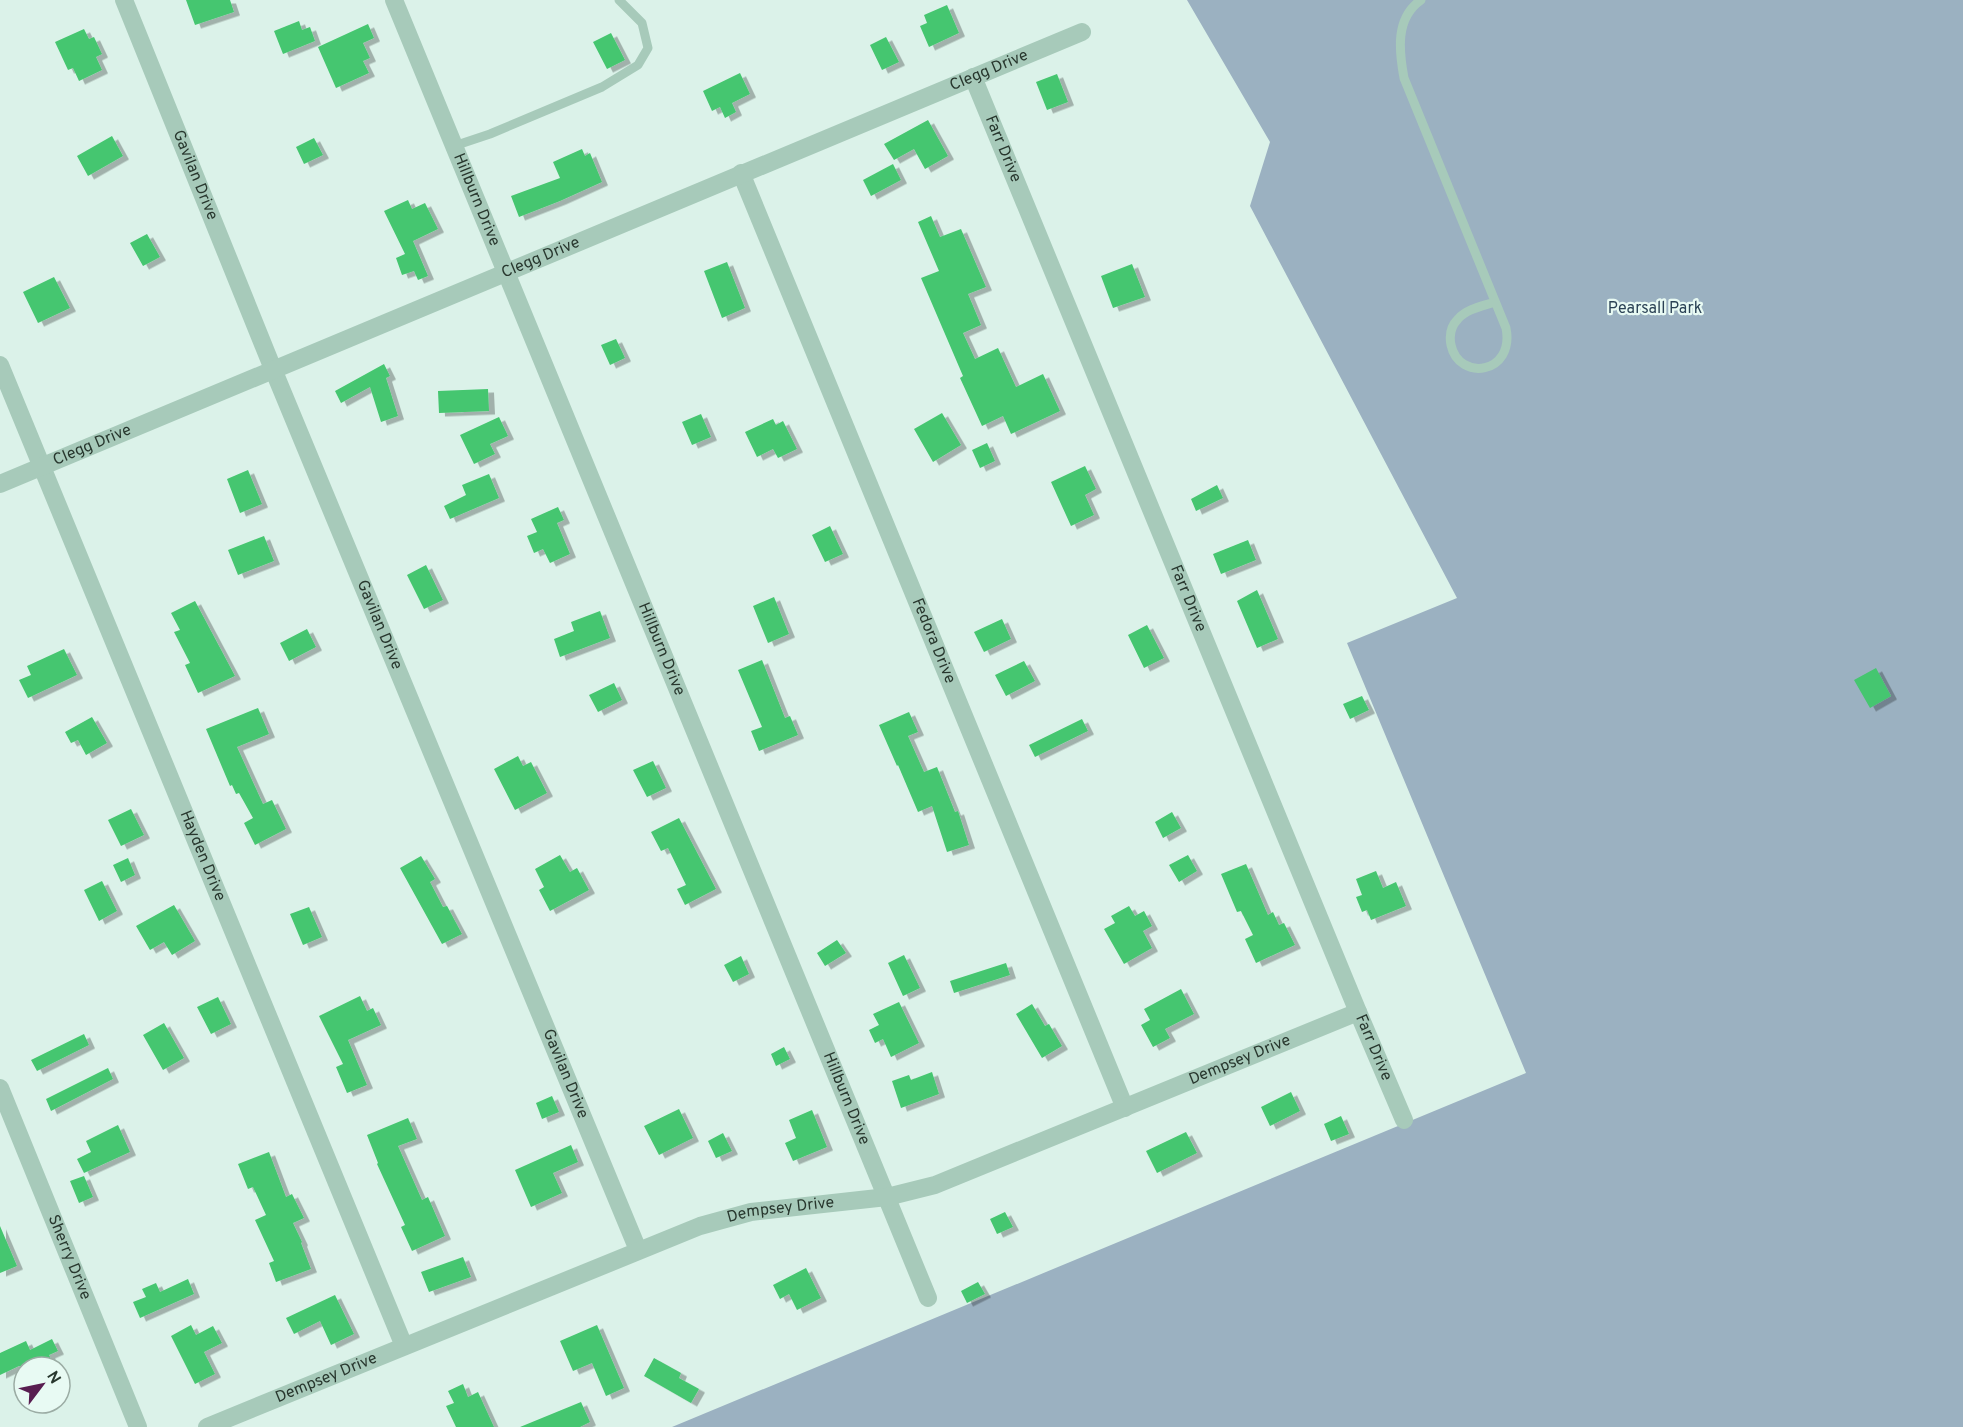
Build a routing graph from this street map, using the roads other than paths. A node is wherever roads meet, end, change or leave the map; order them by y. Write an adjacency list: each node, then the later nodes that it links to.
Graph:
1 (124, 0): 12 (street, Gavilan Drive)
2 (394, 0): 7 (street, Hillburn Drive)
3 (620, 0): 7 (lane)
4 (1421, 0): 10 (lane)
5 (1082, 32): 6 (street, Clegg Drive)
6 (973, 77): 8 (street, Clegg Drive); 15 (street, Farr Drive)
7 (454, 146): 9 (street, Hillburn Drive)
8 (741, 174): 9 (street, Clegg Drive); 17 (street, Fedora Drive)
9 (506, 273): 12 (street, Clegg Drive); 19 (street, Hillburn Drive)
10 (1495, 302): 10 (lane)
11 (0, 365): 13 (street, Hayden Drive)
12 (273, 369): 13 (street, Clegg Drive); 20 (street, Gavilan Drive)
13 (41, 465): 14 (street, Clegg Drive); 22 (street, Hayden Drive)
14 (0, 484)
15 (1358, 1012): 17 (street, Dempsey Drive); 18 (street, Farr Drive)
16 (0, 1088): 23 (street, Sherry Drive)
17 (1125, 1108): 19 (street, Dempsey Drive)
18 (1404, 1120)
19 (887, 1197): 20 (street, Dempsey Drive); 21 (street, Hillburn Drive)
20 (638, 1250): 22 (street, Dempsey Drive)
21 (928, 1298)
22 (404, 1346): 24 (street, Dempsey Drive)
23 (138, 1427)
24 (207, 1427)

